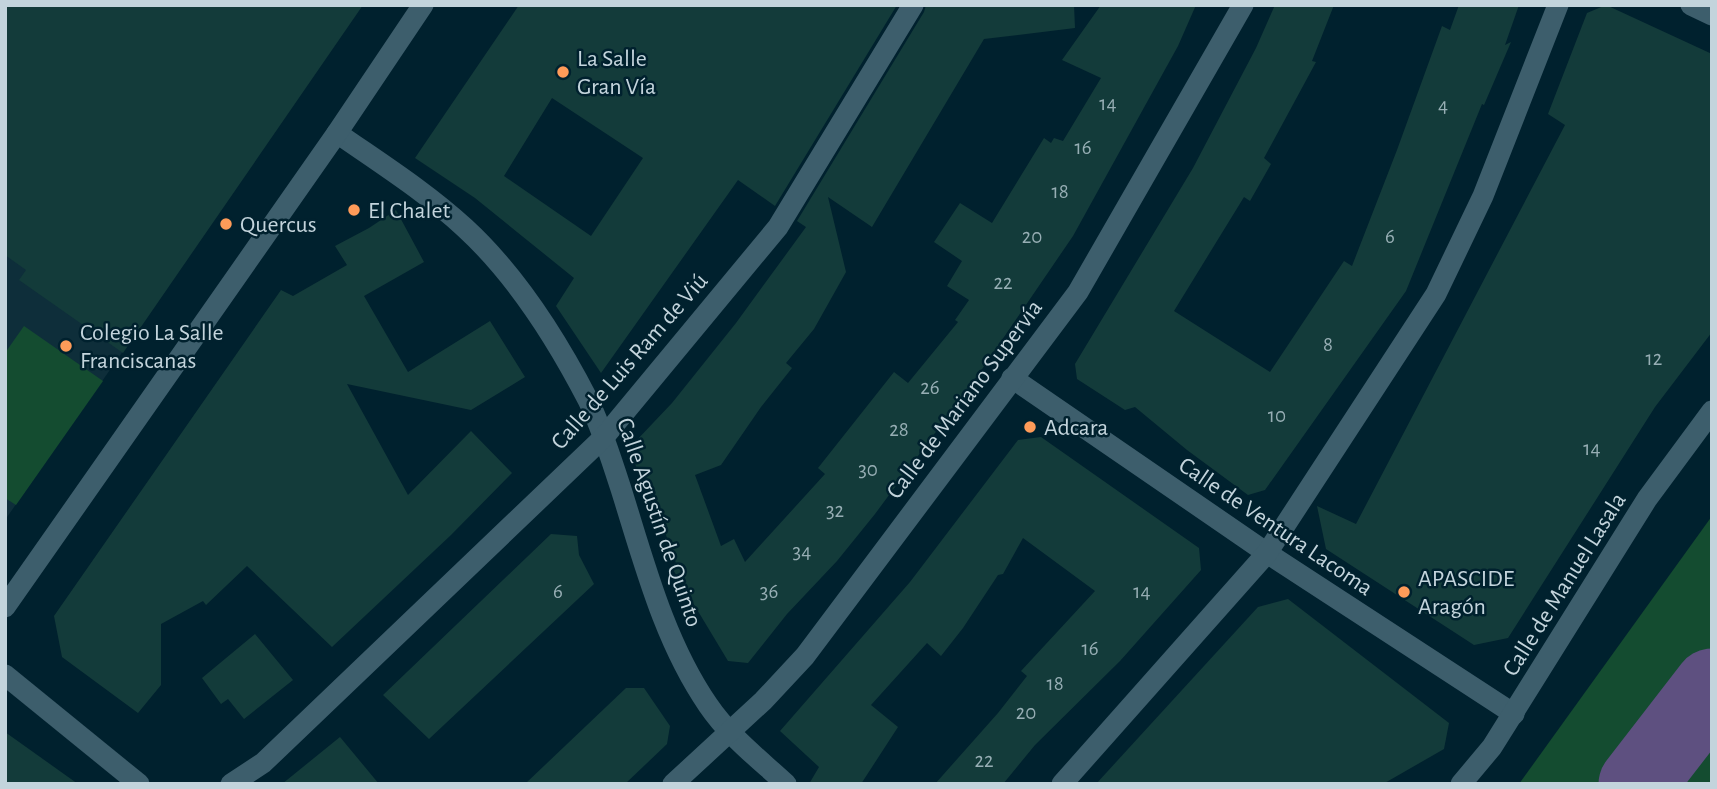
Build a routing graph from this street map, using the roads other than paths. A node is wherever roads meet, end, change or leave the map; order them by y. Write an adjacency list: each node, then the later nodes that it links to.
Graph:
1 (423, 5): 7 (street)
2 (913, 5): 10 (street, Calle de Luis Ram de Viú)
3 (1243, 5): 8 (street, Calle de Mariano Supervía)
4 (1558, 5): 11 (street)
5 (1691, 5): 6 (street)
6 (1712, 15)
7 (337, 133): 10 (street, Calle Agustín de Quinto); 12 (street)
8 (1012, 378): 11 (street, Calle de Ventura Lacoma); 15 (street, Calle de Mariano Supervía)
9 (1712, 411): 14 (street, Calle de Manuel Lasala)
10 (604, 437): 15 (street, Calle Agustín de Quinto); 17 (street, Calle de Luis Ram de Viú)
11 (1267, 553): 14 (street, Calle de Ventura Lacoma); 20 (street)
12 (5, 607)
13 (5, 675): 16 (street)
14 (1514, 714): 21 (street, Calle de Manuel Lasala)
15 (729, 732): 18 (street, Calle de Mariano Supervía); 19 (street, Calle Agustín de Quinto)
16 (139, 784)
17 (231, 784)
18 (673, 784)
19 (786, 784)
20 (1062, 784)
21 (1461, 784)

